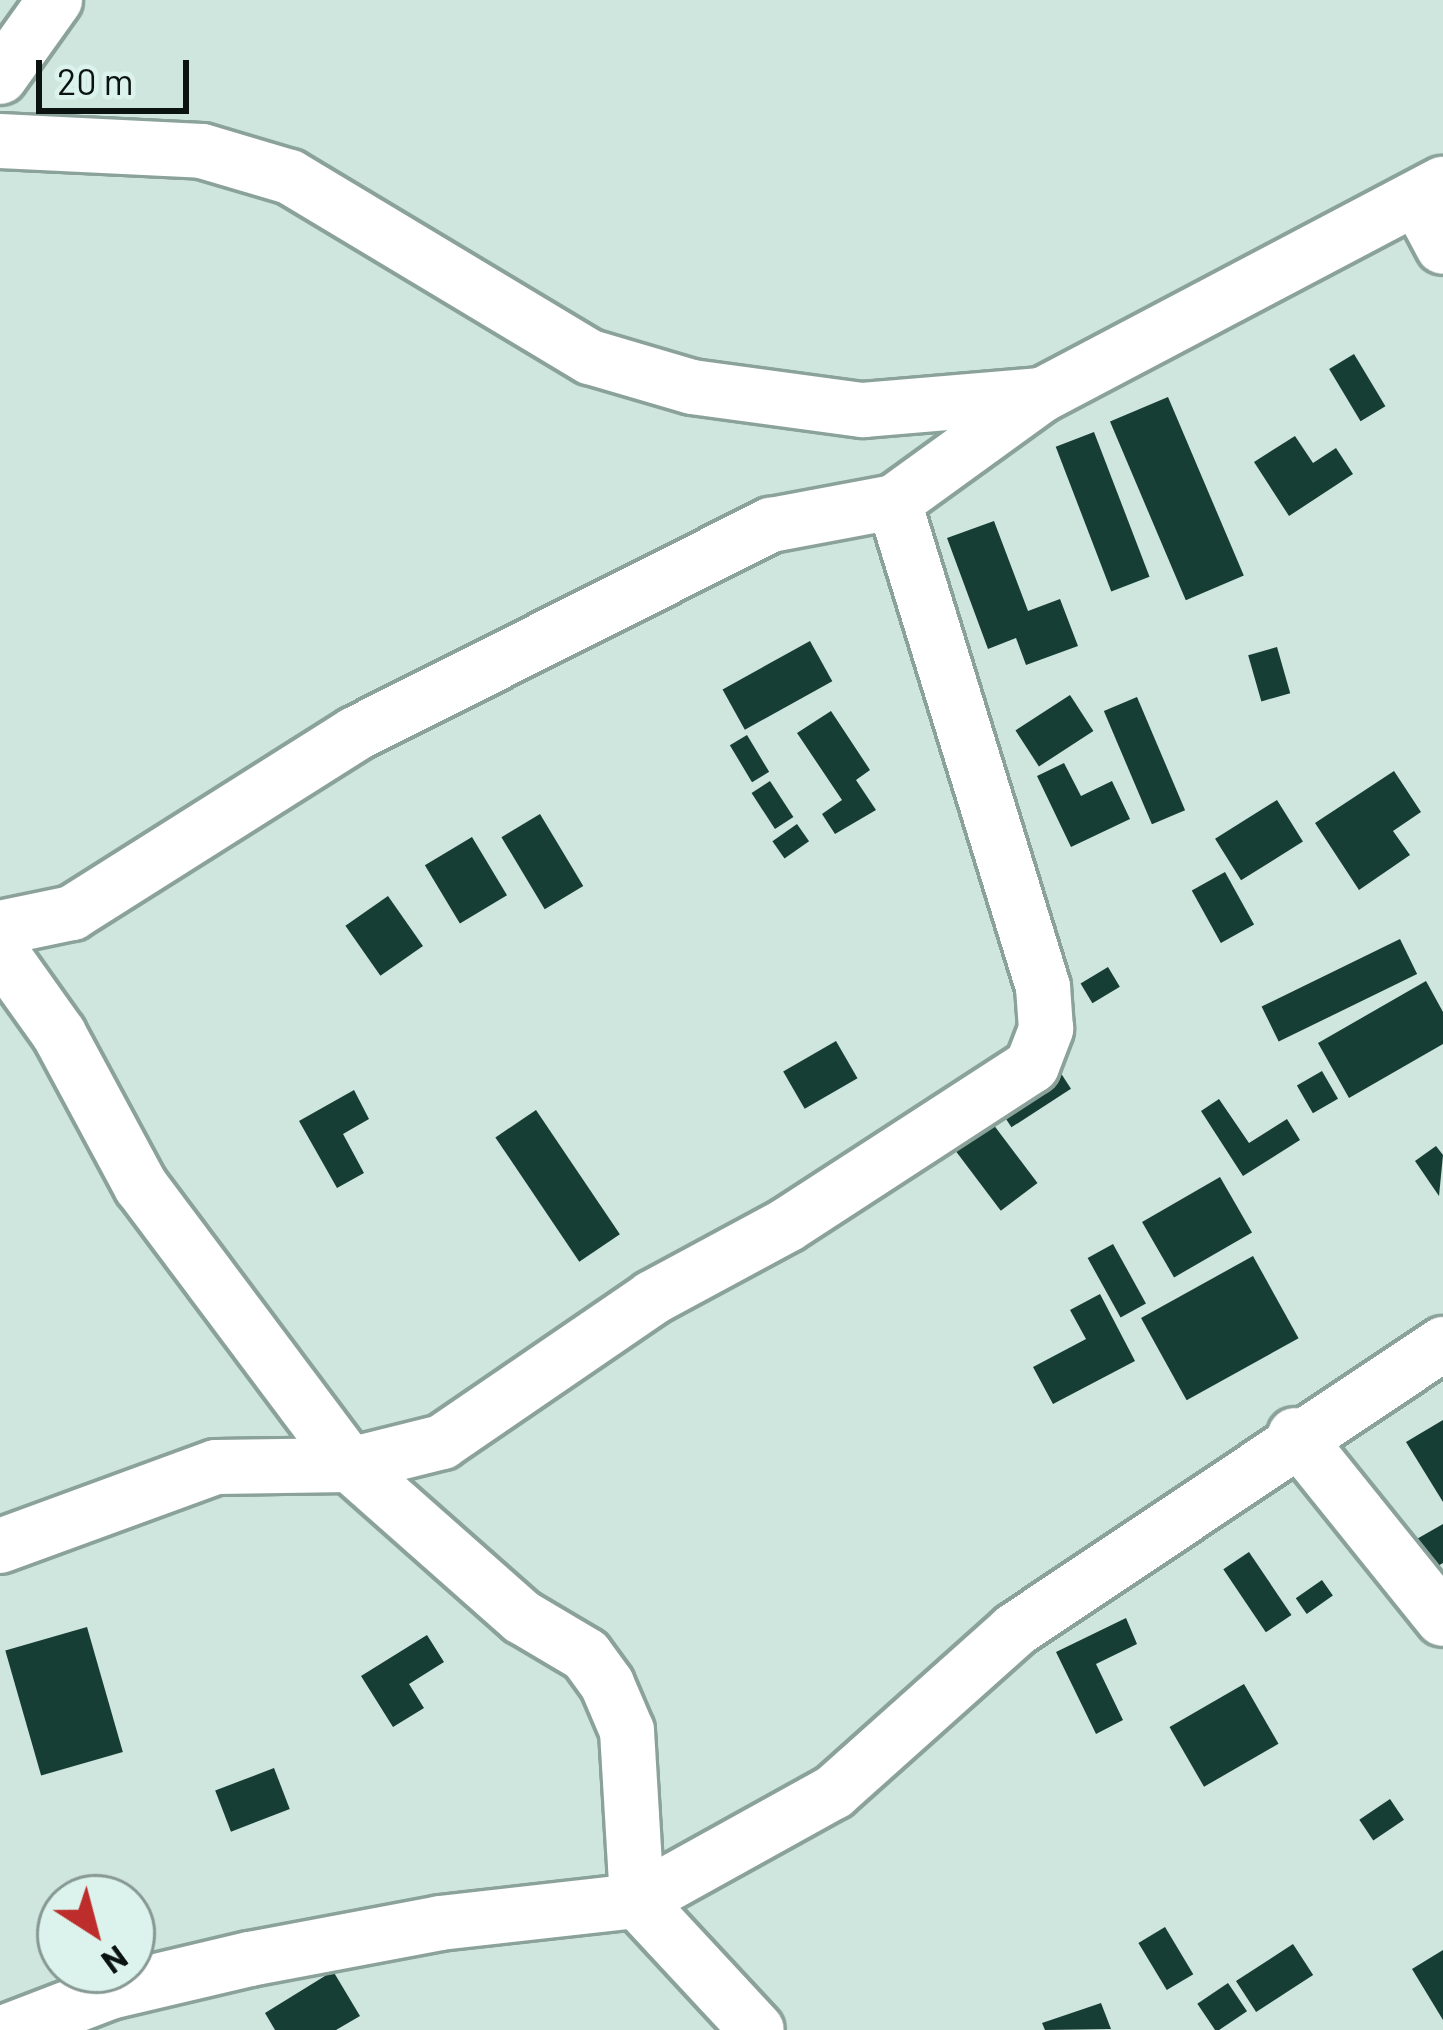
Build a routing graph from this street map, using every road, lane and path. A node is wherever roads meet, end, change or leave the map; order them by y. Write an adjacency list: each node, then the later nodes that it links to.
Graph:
1 (55, 0): 2 (street)
2 (0, 77)
3 (0, 141): 6 (street)
4 (1430, 192): 5 (street); 6 (street)
5 (1443, 247)
6 (1042, 395): 7 (street)
7 (894, 502): 8 (street); 12 (street)
8 (0, 928)
9 (0, 951): 12 (street)
10 (1443, 1344): 11 (street)
11 (1295, 1435): 14 (street); 15 (street)
12 (350, 1466): 13 (street); 15 (street)
13 (0, 1546)
14 (1443, 1619)
15 (637, 1901): 16 (street); 17 (street)
16 (11, 2030)
17 (757, 2030)

